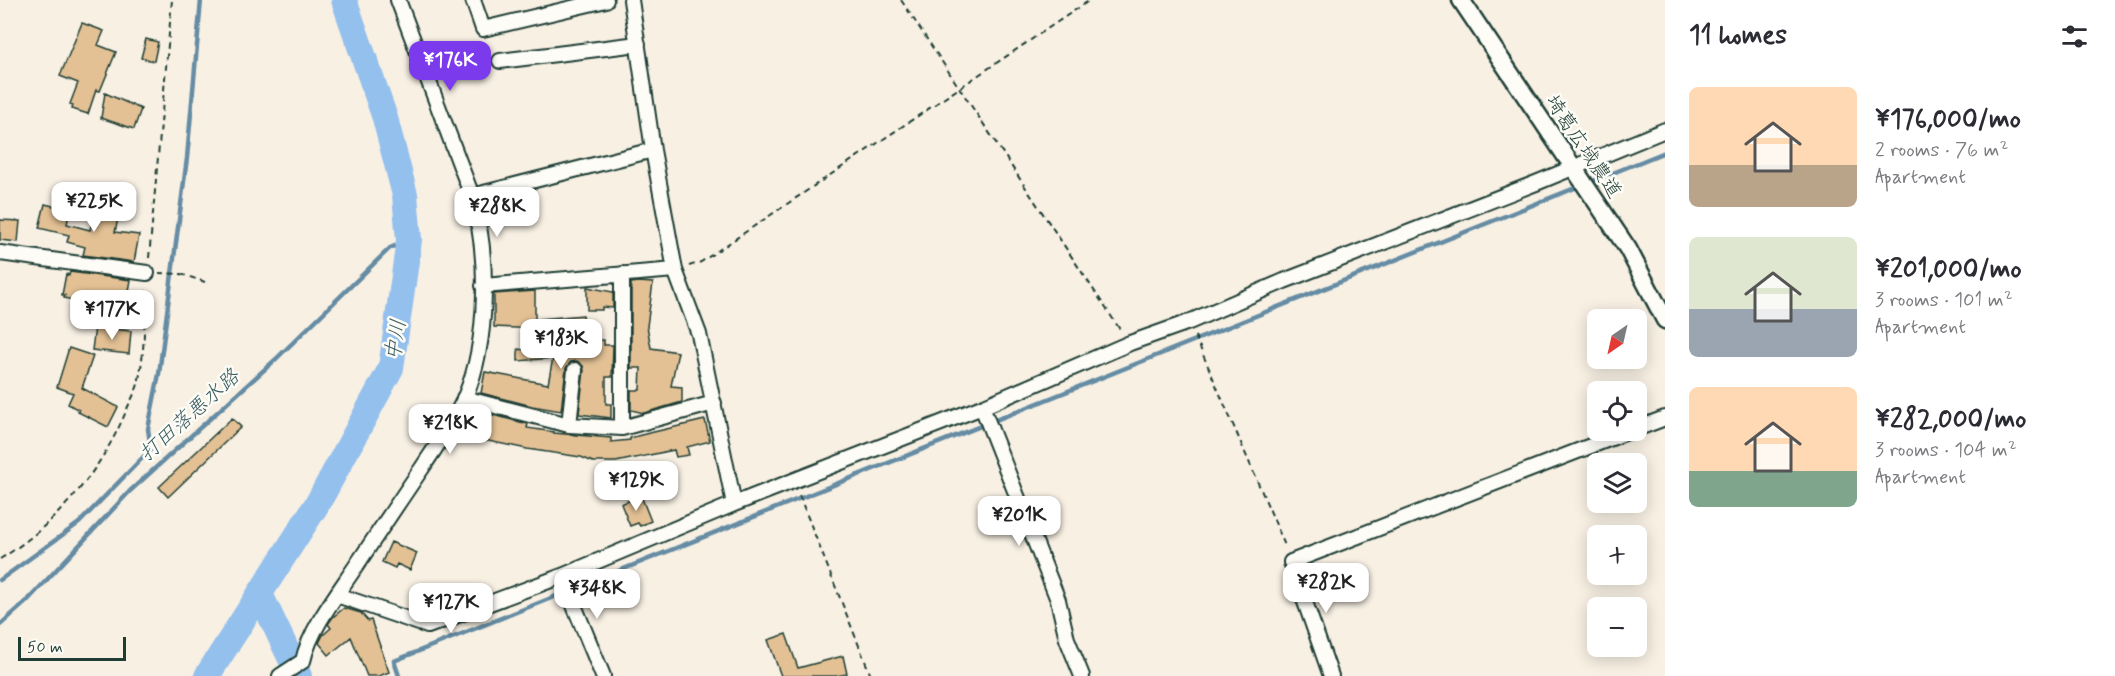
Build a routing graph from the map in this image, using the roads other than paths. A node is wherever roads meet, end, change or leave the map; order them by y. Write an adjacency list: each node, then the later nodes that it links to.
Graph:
1 (398, 0): 11 (street)
2 (473, 0): 3 (street)
3 (606, 0)
4 (631, 0): 6 (street)
5 (1461, 0): 10 (street, 埼葛広域農道)
6 (638, 44): 7 (street); 9 (street)
7 (500, 61)
8 (1665, 130): 10 (street)
9 (653, 150): 11 (street); 13 (street)
10 (1574, 167): 17 (street, 埼葛広域農道); 21 (street)
11 (472, 196): 16 (street)
12 (0, 253): 14 (street)
13 (675, 270): 15 (street); 20 (street)
14 (147, 273)
15 (622, 274): 16 (street); 25 (street)
16 (483, 286): 19 (street)
17 (1665, 320)
18 (575, 370): 23 (street)
19 (464, 399): 23 (street); 29 (street)
20 (714, 403): 25 (street); 27 (street)
21 (982, 407): 27 (street); 32 (street)
22 (1665, 418): 24 (street)
23 (569, 425): 25 (street)
24 (1647, 425)
25 (622, 428)
26 (1604, 441): 33 (street)
27 (734, 504): 28 (street)
28 (562, 576): 29 (street); 31 (street)
29 (337, 595): 30 (street)
30 (280, 676)
31 (603, 676)
32 (1082, 676)
33 (1331, 676)

